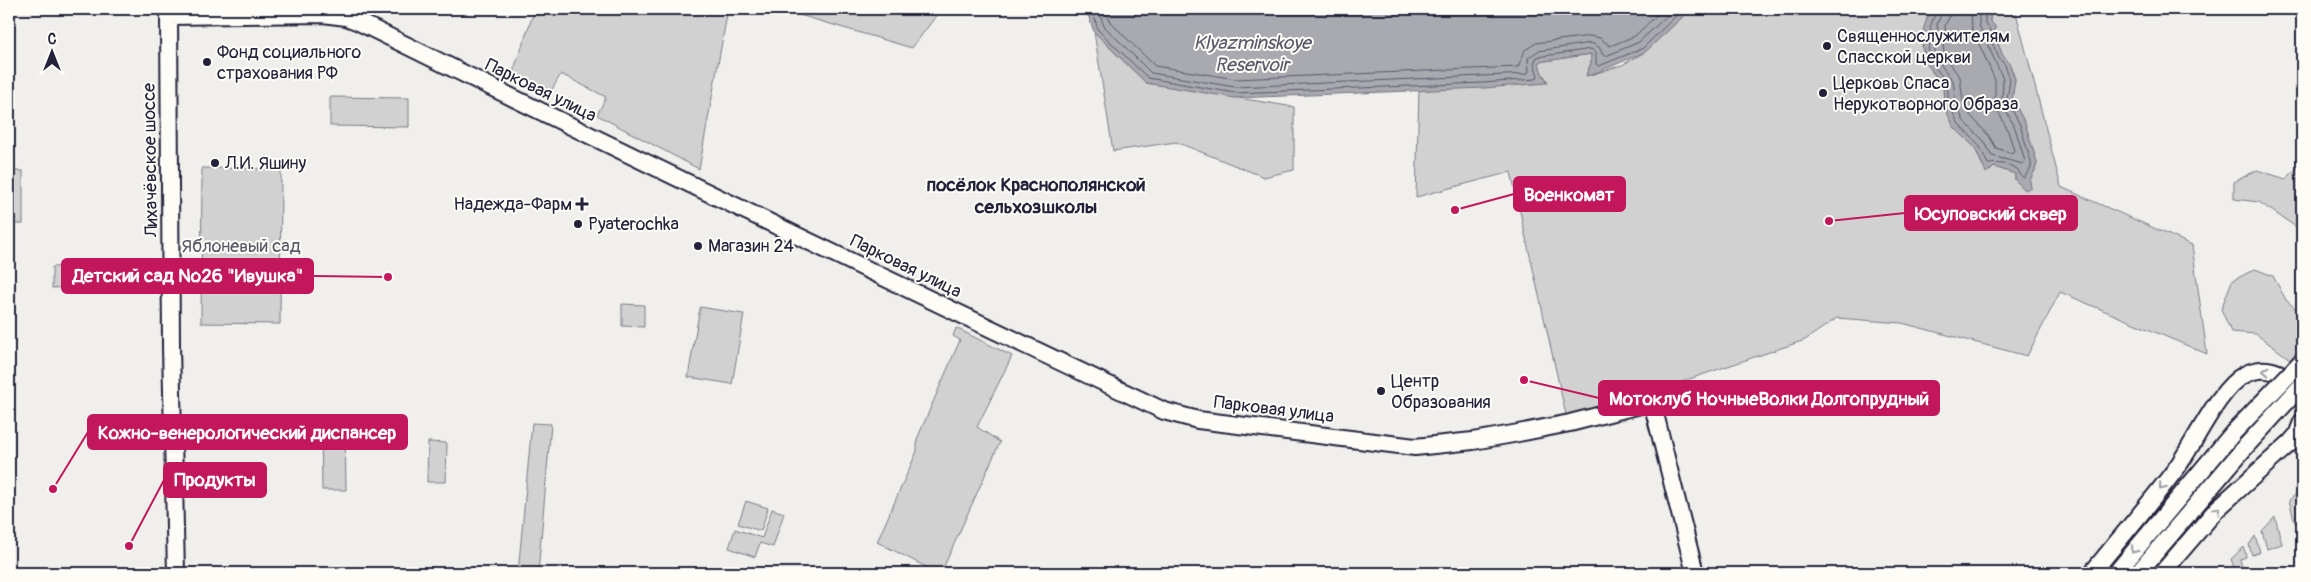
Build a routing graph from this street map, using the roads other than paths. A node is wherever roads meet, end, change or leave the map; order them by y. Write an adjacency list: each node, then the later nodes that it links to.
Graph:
1 (169, 16): 6 (street, Лихачёвское шоссе); 7 (street, Парковая улица)
2 (2302, 360): 9 (street, one-way to 9, bridge)
3 (2302, 385): 10 (street, bridge)
4 (2302, 398): 8 (street, one-way to 8)
5 (2302, 422): 11 (street, one-way to 5)
6 (176, 573)
7 (1695, 573)
8 (2092, 573)
9 (2116, 573)
10 (2138, 573)
11 (2162, 573)

